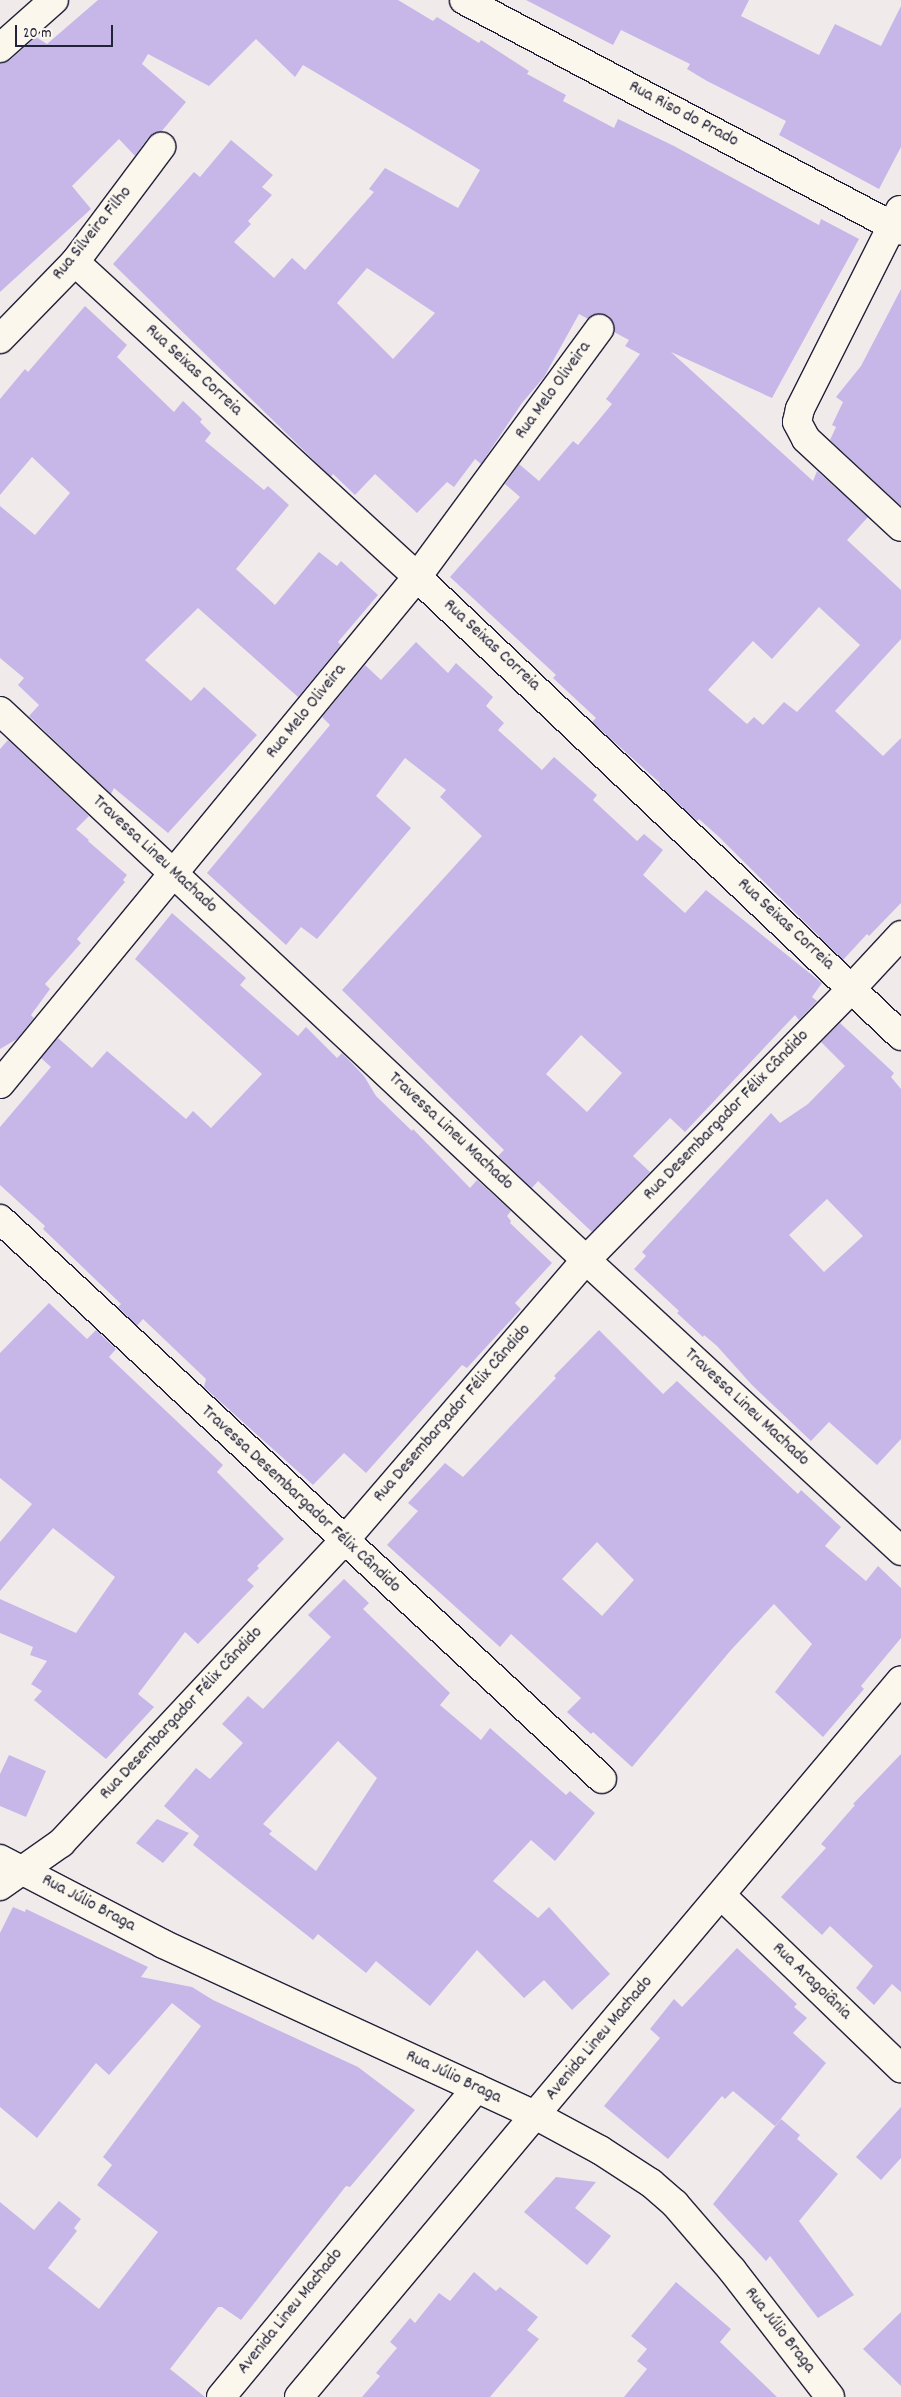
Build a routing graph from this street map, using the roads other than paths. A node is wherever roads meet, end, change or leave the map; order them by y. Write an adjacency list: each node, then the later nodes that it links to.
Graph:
1 (54, 0): 3 (street)
2 (464, 0): 5 (street, Rua Riso do Prado)
3 (0, 48)
4 (161, 147): 6 (street, Rua Silveira Filho)
5 (898, 222): 9 (street)
6 (75, 262): 8 (street, Rua Silveira Filho); 10 (street, Rua Seixas Correia)
7 (599, 329): 10 (street, Rua Melo Oliveira)
8 (0, 338)
9 (901, 527)
10 (417, 577): 12 (street, Rua Melo Oliveira); 14 (street, Rua Seixas Correia)
11 (0, 711): 12 (street, Travessa Lineu Machado)
12 (174, 874): 16 (street, Rua Melo Oliveira); 18 (street, Travessa Lineu Machado)
13 (901, 935): 14 (street, Rua Desembargador Félix Cândido)
14 (852, 988): 15 (street, Rua Seixas Correia); 18 (street, Rua Desembargador Félix Cândido)
15 (901, 1036)
16 (0, 1084)
17 (0, 1219): 19 (street, Travessa Desembargador Félix Cândido)
18 (586, 1260): 19 (street, Rua Desembargador Félix Cândido); 20 (street, Travessa Lineu Machado)
19 (344, 1541): 22 (street, Travessa Desembargador Félix Cândido); 24 (street, Rua Desembargador Félix Cândido)
20 (901, 1552)
21 (901, 1680): 26 (street, Avenida Lineu Machado)
22 (602, 1780)
23 (0, 1859): 24 (street, Rua Júlio Braga)
24 (24, 1870): 25 (street, Rua Desembargador Félix Cândido); 28 (street, Rua Júlio Braga)
25 (0, 1886)
26 (721, 1895): 27 (street, Rua Aragoiânia); 29 (street, Avenida Lineu Machado)
27 (901, 2068)
28 (476, 2088): 29 (street, Rua Júlio Braga); 30 (street, Avenida Lineu Machado)
29 (535, 2115): 31 (street, Avenida Lineu Machado); 32 (street, Rua Júlio Braga)
30 (221, 2397)
31 (299, 2397)
32 (830, 2397)

